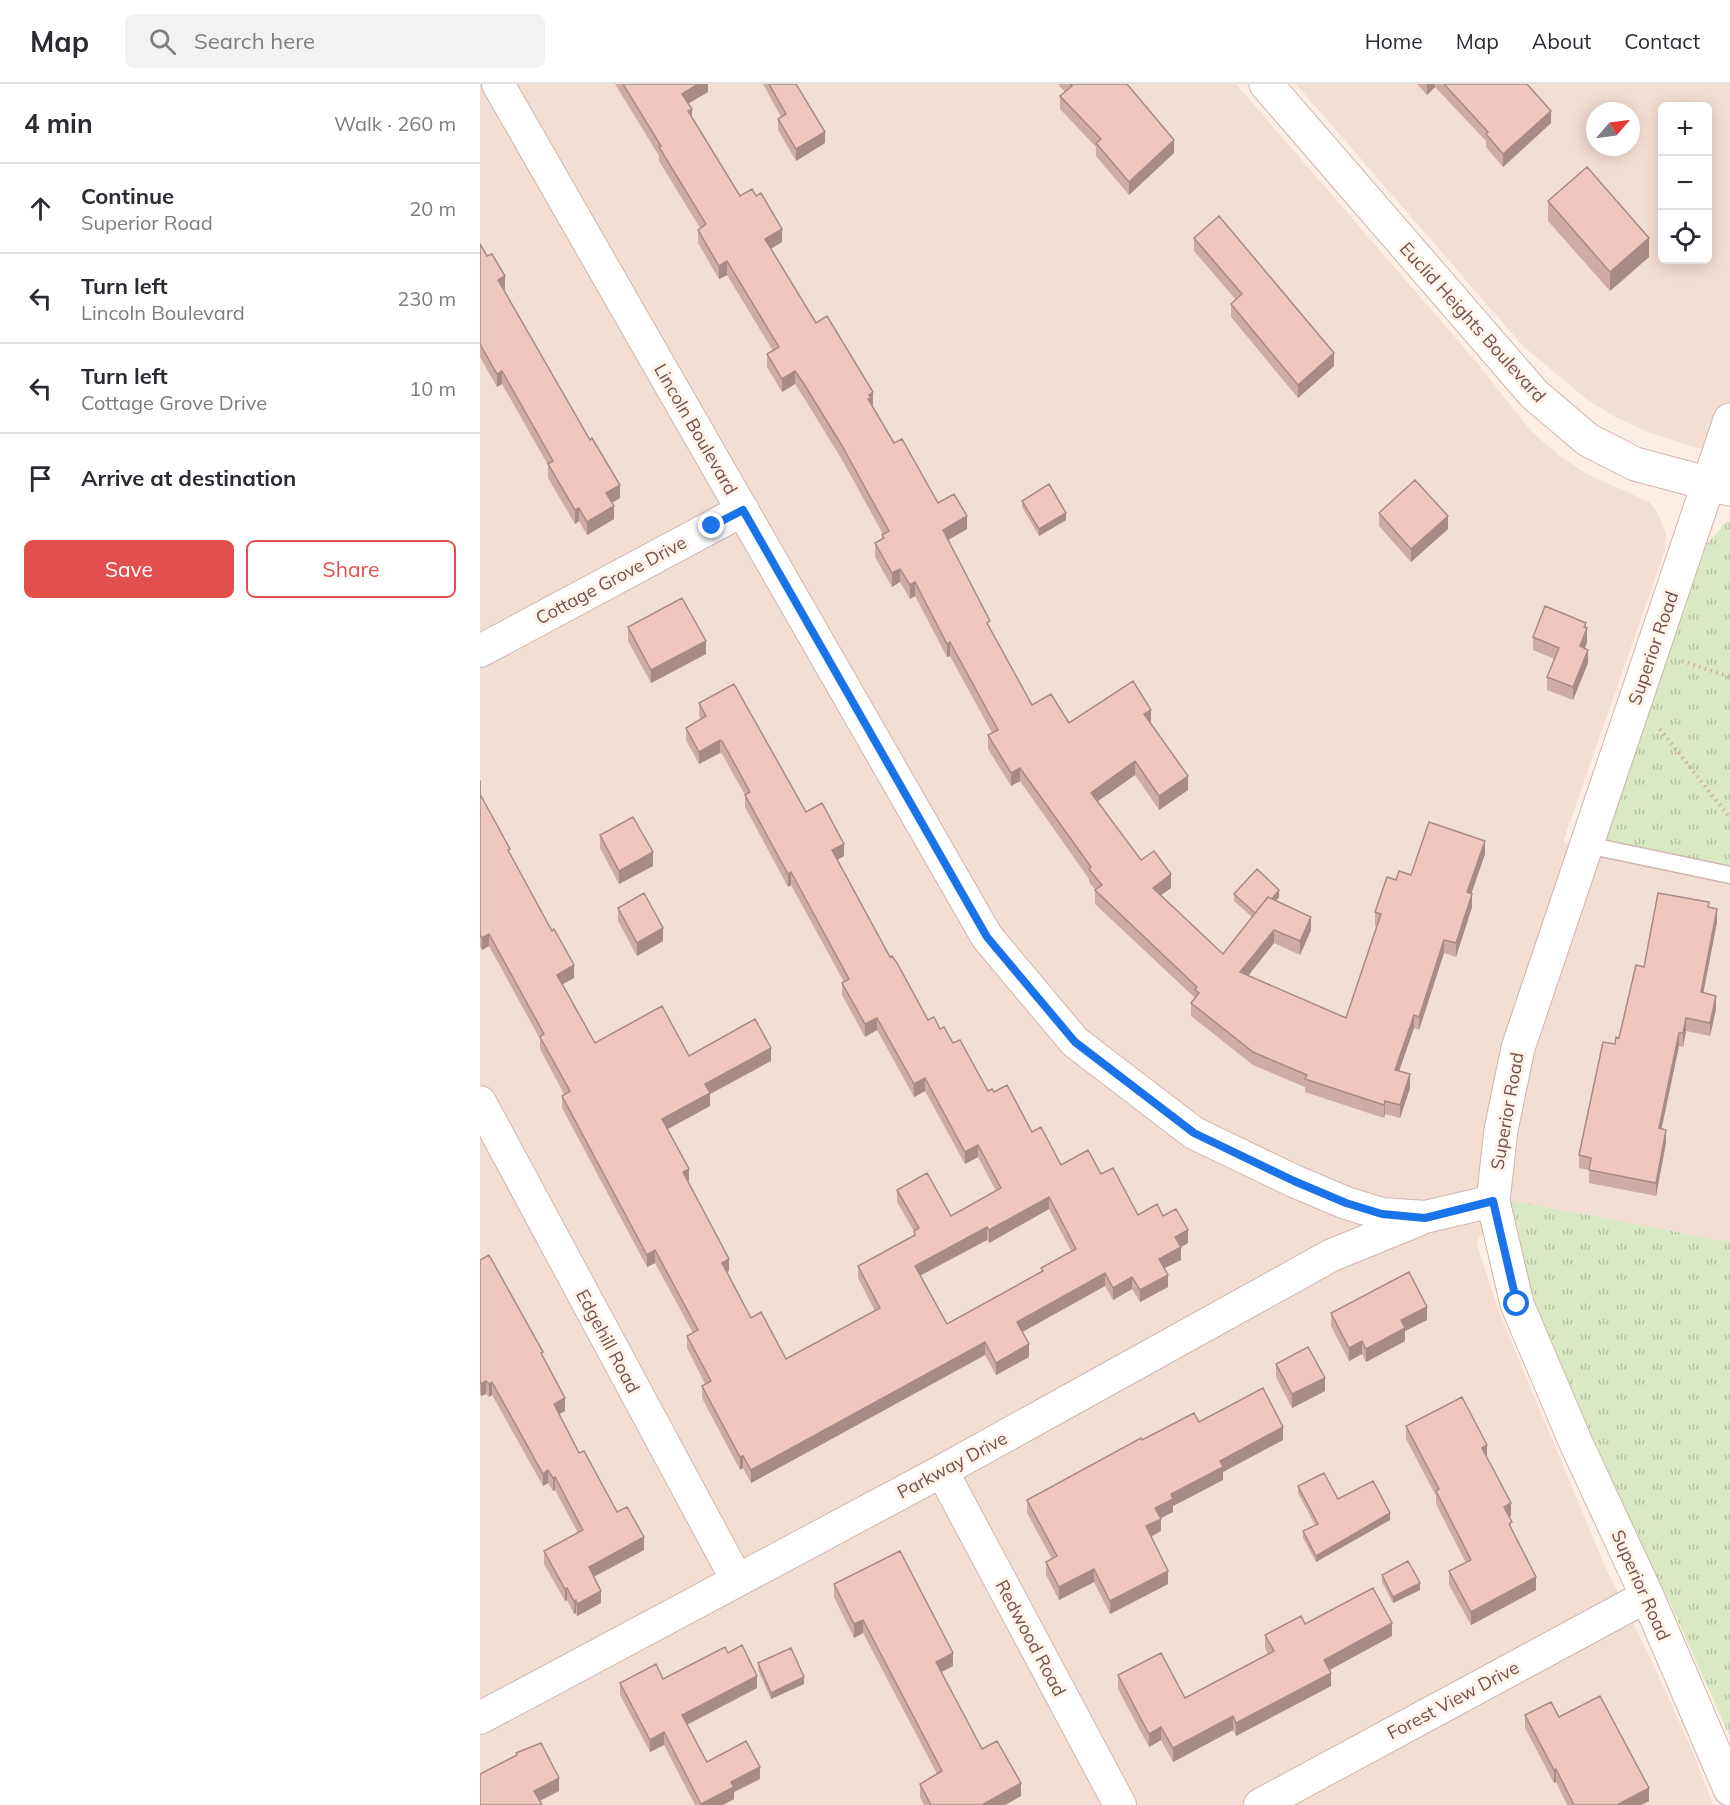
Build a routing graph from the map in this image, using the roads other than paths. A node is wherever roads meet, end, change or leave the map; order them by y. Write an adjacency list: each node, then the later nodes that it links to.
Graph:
1 (498, 84): 5 (street, Lincoln Boulevard)
2 (1266, 84): 4 (street, Euclid Heights Boulevard)
3 (1730, 420): 4 (street, Superior Road)
4 (1719, 487): 7 (street, Superior Road)
5 (743, 510): 6 (street, Cottage Grove Drive); 11 (street, Lincoln Boulevard)
6 (480, 651)
7 (1587, 844): 8 (lane); 10 (street, Superior Road)
8 (1730, 875)
9 (480, 1101): 13 (street, Edgehill Road)
10 (1493, 1201): 11 (street, Lincoln Boulevard); 14 (street, Superior Road)
11 (1425, 1218): 12 (street, Parkway Drive)
12 (942, 1471): 13 (street, Parkway Drive); 17 (street, Redwood Road)
13 (737, 1580): 15 (street, Parkway Drive)
14 (1647, 1596): 16 (street, Superior Road); 18 (street, Forest View Drive)
15 (480, 1718)
16 (1730, 1789)
17 (1119, 1805)
18 (1260, 1805)

